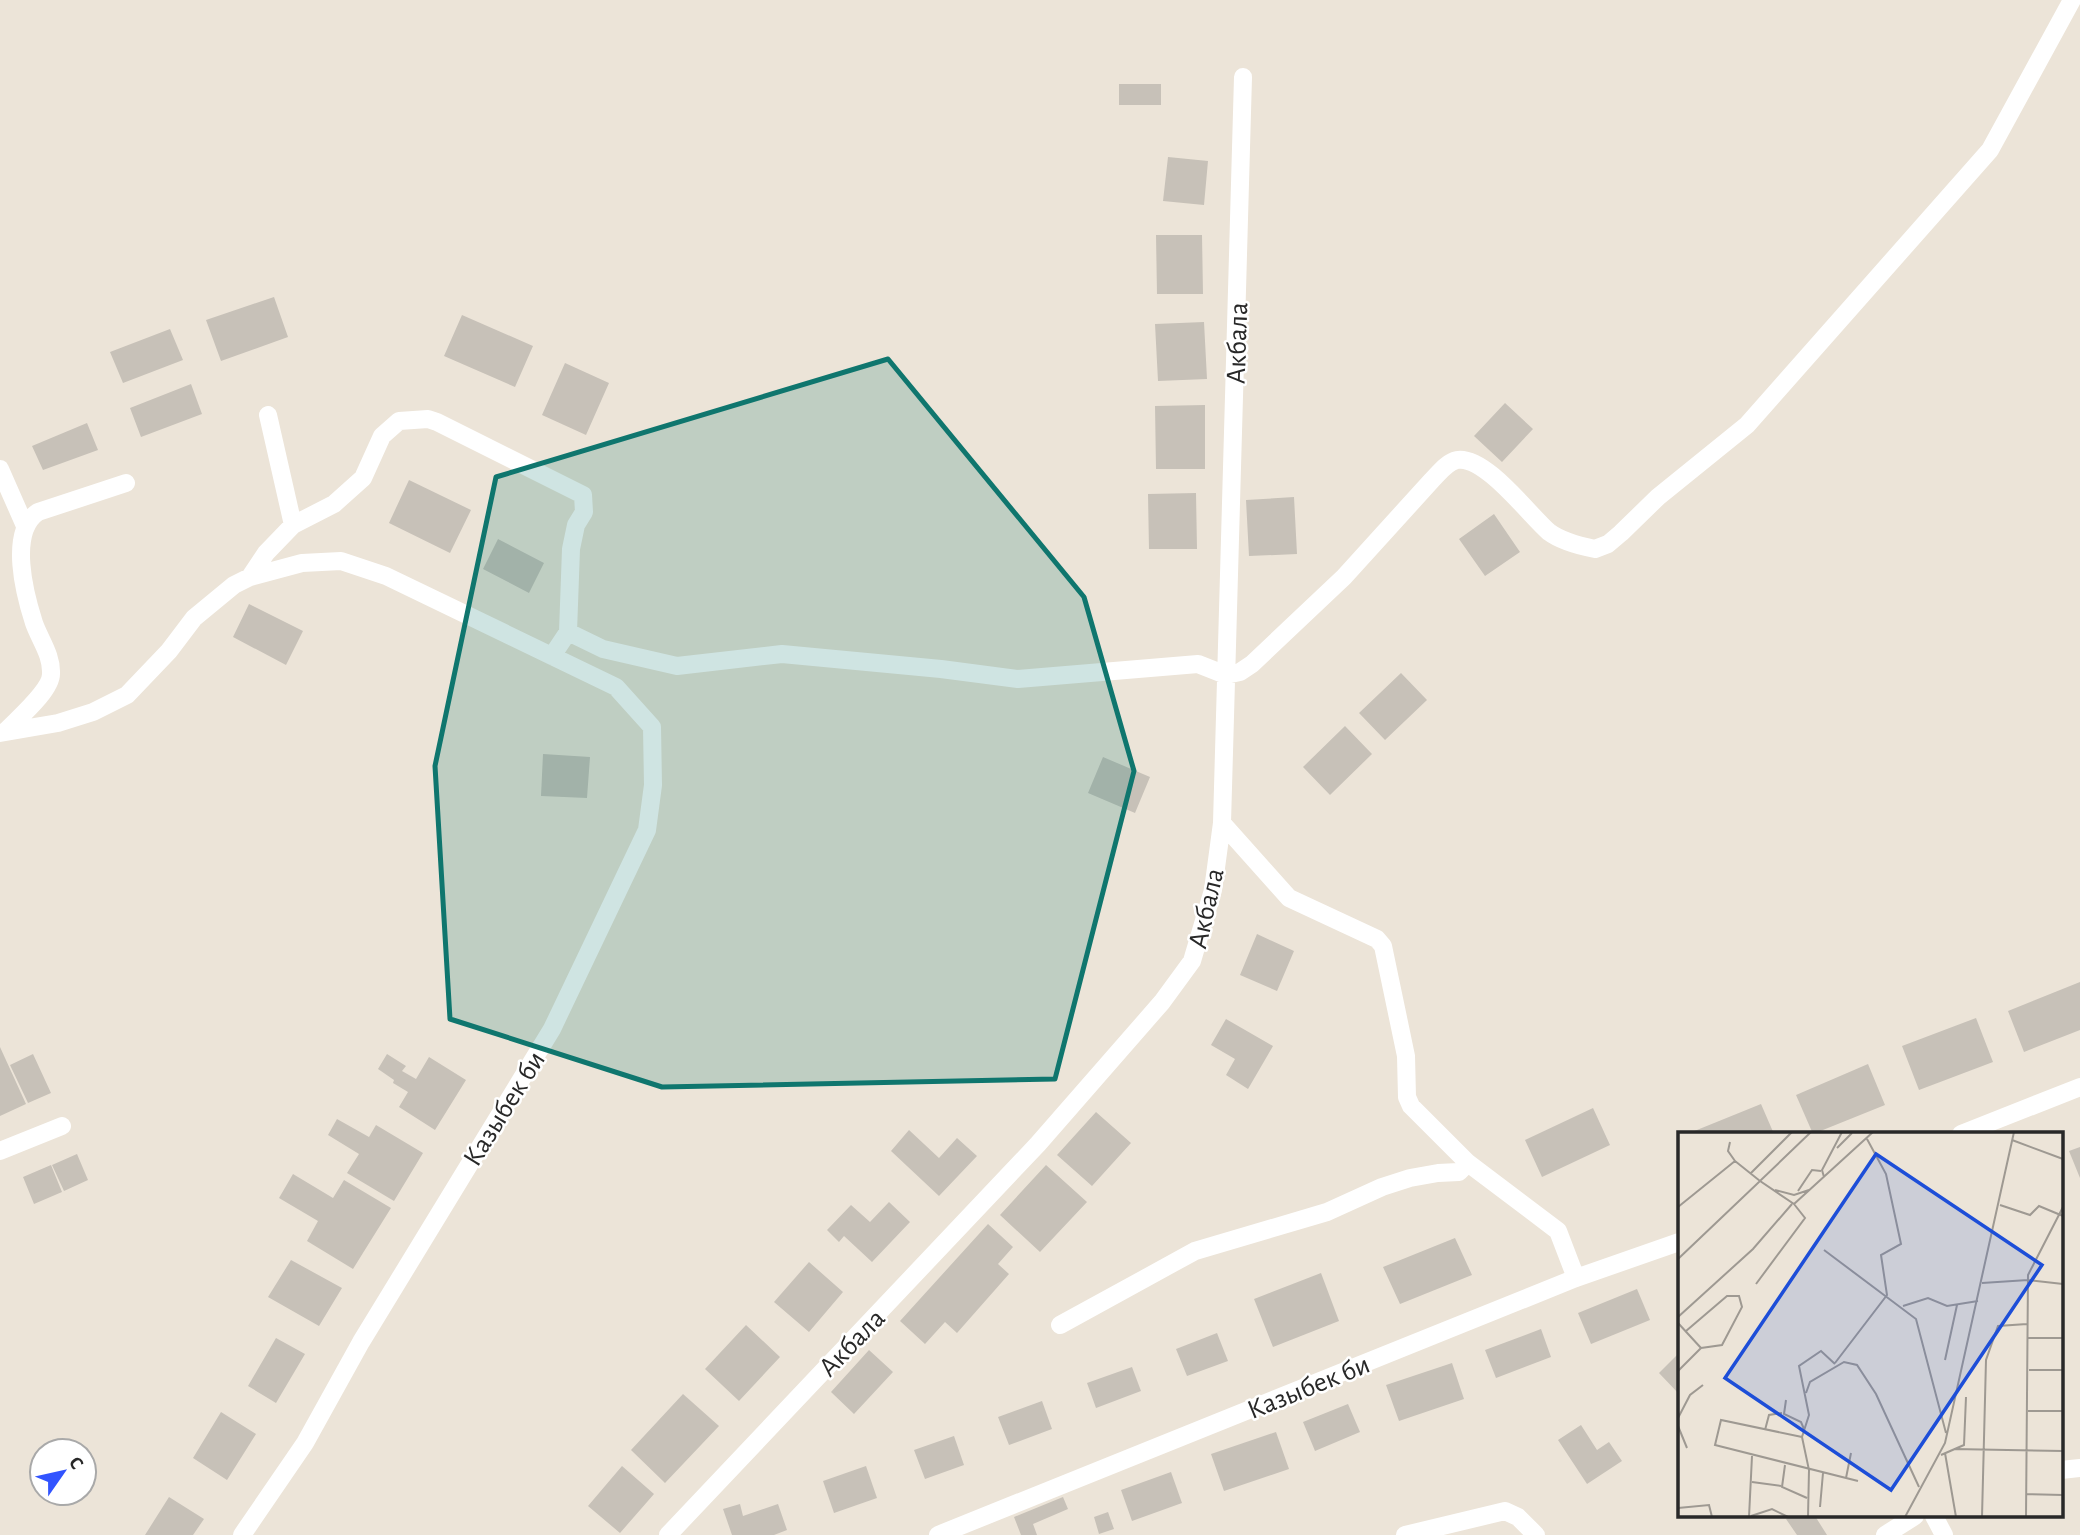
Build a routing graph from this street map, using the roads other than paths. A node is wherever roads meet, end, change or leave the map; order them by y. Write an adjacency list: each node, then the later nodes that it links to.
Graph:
1 (2072, 0): 11 (street)
2 (1243, 77): 11 (street, Акбала)
3 (268, 415): 6 (street)
4 (0, 469): 7 (street)
5 (126, 483): 7 (street)
6 (293, 525): 8 (street); 9 (street)
7 (25, 526): 12 (street)
8 (250, 578): 10 (street, Казыбек би); 12 (street)
9 (568, 632): 10 (street); 11 (street)
10 (552, 656): 26 (street, Казыбек би)
11 (1226, 675): 13 (street, Акбала)
12 (3, 732)
13 (1222, 823): 18 (street); 27 (street, Акбала)
14 (2080, 1087): 16 (street)
15 (62, 1126): 17 (street)
16 (1966, 1132)
17 (0, 1151)
18 (1468, 1163): 20 (street); 21 (street)
19 (1678, 1242): 20 (street, Казыбек би)
20 (1576, 1278): 28 (street, Казыбек би)
21 (1060, 1325)
22 (2080, 1468): 23 (street)
23 (2062, 1470)
24 (1911, 1518): 31 (street)
25 (1935, 1518): 32 (street)
26 (242, 1535)
27 (668, 1535)
28 (938, 1535)
29 (1405, 1535): 30 (street)
30 (1536, 1535)
31 (1885, 1535)
32 (1944, 1535)

